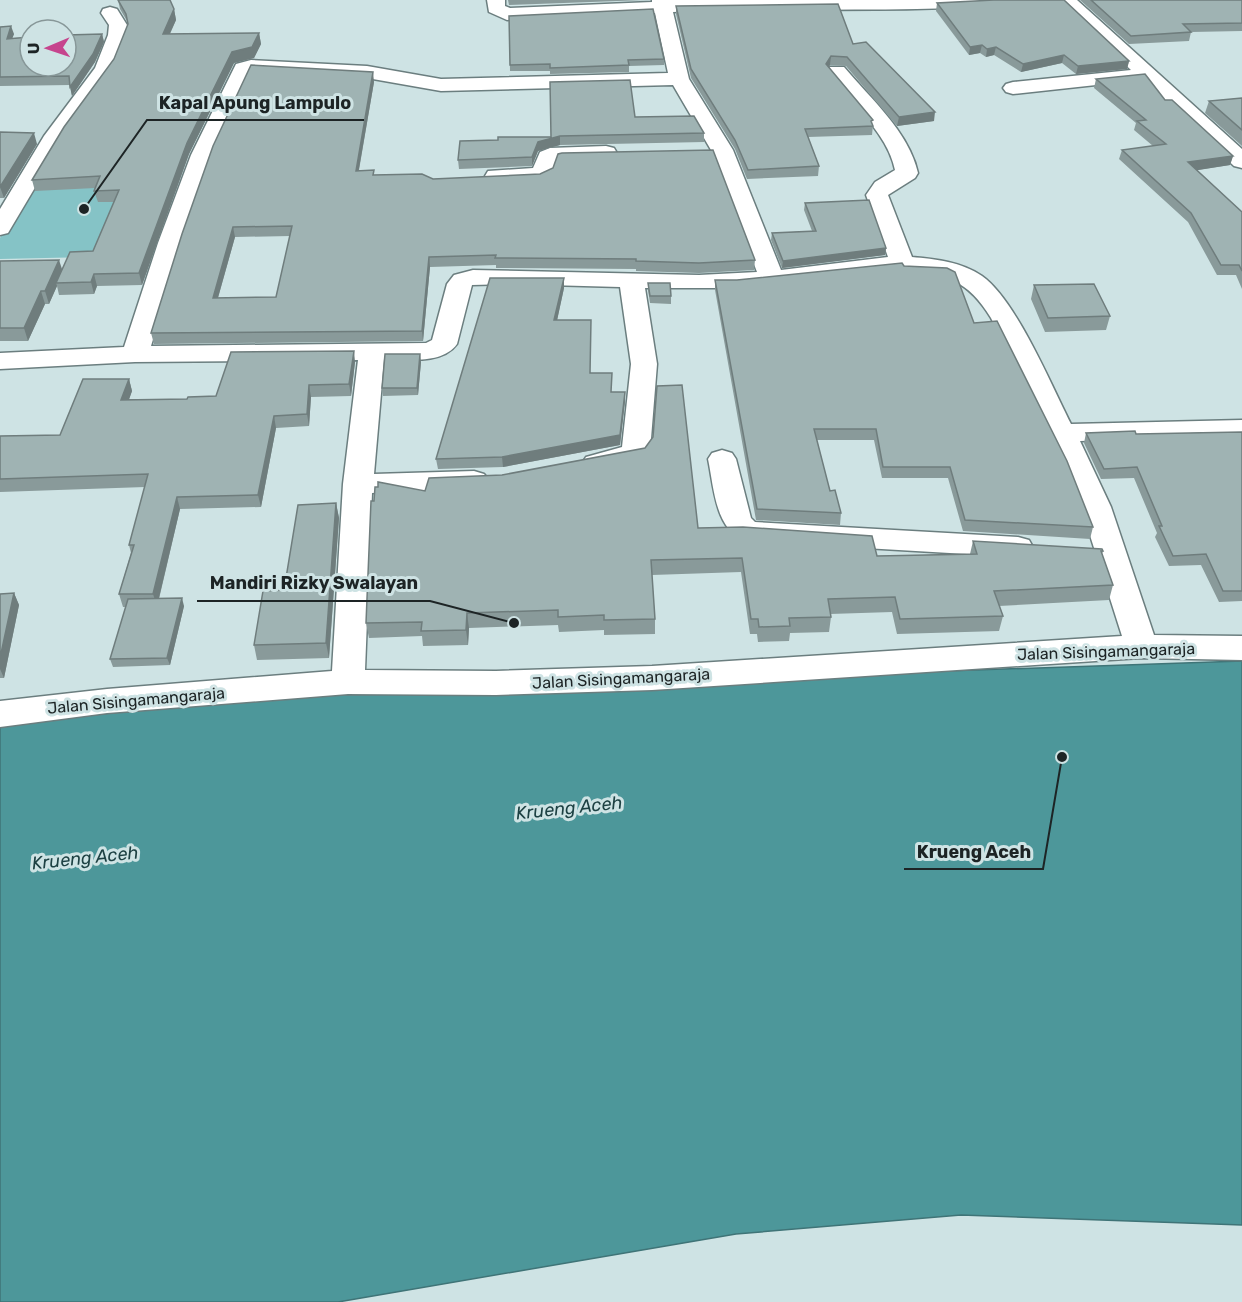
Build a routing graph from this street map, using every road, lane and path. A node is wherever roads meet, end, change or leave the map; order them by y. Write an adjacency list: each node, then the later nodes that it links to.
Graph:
1 (496, 0): 5 (street)
2 (1010, 0): 4 (street)
3 (1066, 0): 8 (street)
4 (775, 1): 5 (street)
5 (662, 3): 9 (street)
6 (110, 13): 14 (street)
7 (837, 71): 21 (street)
8 (1148, 75): 10 (street); 12 (street)
9 (679, 79): 16 (street); 25 (street)
10 (1013, 88)
11 (1212, 104): 12 (street)
12 (1182, 107): 18 (street)
13 (33, 136): 14 (street)
14 (55, 136): 20 (street)
15 (699, 150): 16 (street)
16 (722, 150): 22 (street)
17 (629, 152): 19 (street)
18 (1242, 161)
19 (478, 177)
20 (0, 228)
21 (902, 264): 22 (street); 28 (street)
22 (772, 278): 23 (street)
23 (631, 281): 24 (street); 30 (street)
24 (372, 351): 25 (street); 32 (street)
25 (135, 354): 26 (street)
26 (0, 361)
27 (1242, 428): 28 (street)
28 (1062, 433): 35 (street)
29 (722, 459): 33 (street)
30 (571, 467)
31 (503, 478): 32 (street)
32 (358, 484): 38 (street)
33 (1042, 549)
34 (1077, 550): 35 (street)
35 (1113, 552): 36 (street)
36 (1141, 646): 37 (street, Jalan Sisingamangaraja); 38 (street, Jalan Sisingamangaraja)
37 (1242, 648)
38 (348, 682): 39 (street, Jalan Sisingamangaraja)
39 (0, 714)

